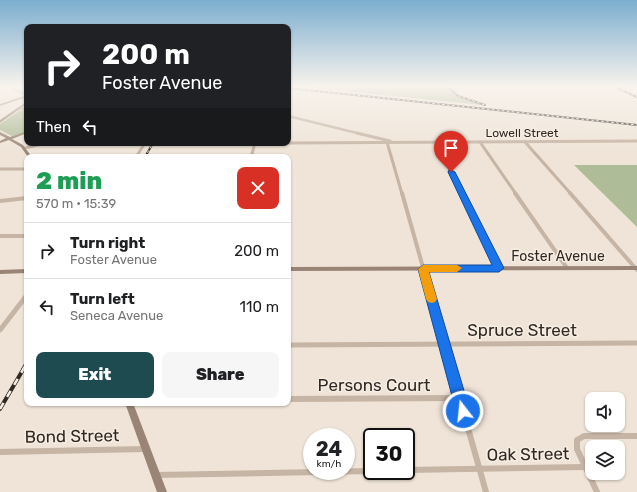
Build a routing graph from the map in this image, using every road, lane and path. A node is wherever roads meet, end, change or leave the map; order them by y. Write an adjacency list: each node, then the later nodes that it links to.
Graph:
1 (19, 109): 2 (street); 4 (street)
2 (24, 109)
3 (291, 117): 10 (street)
4 (0, 122)
5 (0, 133): 7 (street)
6 (24, 133): 7 (street)
7 (10, 139): 8 (street); 17 (street)
8 (0, 142)
9 (387, 142): 10 (street, Lowell Street); 15 (street, Lowell Street); 29 (street)
10 (397, 142): 11 (street, Lowell Street)
11 (436, 142): 12 (street, Lowell Street); 25 (street)
12 (480, 142): 13 (street, Lowell Street); 26 (street)
13 (525, 142): 14 (street, Lowell Street); 27 (street)
14 (637, 142)
15 (291, 143)
16 (34, 146): 17 (street)
17 (25, 148): 18 (street)
18 (28, 154)
19 (24, 168): 20 (street)
20 (0, 169)
21 (24, 199): 22 (street)
22 (0, 201)
23 (0, 236): 24 (street)
24 (24, 236)
25 (499, 268): 26 (street, Foster Avenue); 29 (street, Foster Avenue)
26 (567, 268): 27 (street, Foster Avenue)
27 (636, 268)
28 (291, 269): 29 (street, Foster Avenue)
29 (423, 269): 35 (street)
30 (24, 271): 31 (street)
31 (0, 272)
32 (24, 299): 33 (street)
33 (0, 330)
34 (637, 343): 35 (street, Spruce Street)
35 (444, 344): 36 (street, Spruce Street); 37 (street)
36 (291, 345)
37 (460, 398): 38 (street, Persons Court); 44 (street)
38 (291, 399)
39 (130, 406): 41 (street)
40 (637, 436): 43 (street, Oak Street)
41 (145, 449): 42 (street, Bond Street); 47 (street)
42 (0, 452)
43 (585, 467): 44 (street, Oak Street)
44 (480, 469): 45 (street, Oak Street); 50 (street)
45 (415, 470)
46 (363, 471): 47 (street)
47 (156, 476): 49 (street)
48 (591, 480): 51 (street)
49 (162, 492)
50 (486, 492)
51 (597, 492)

